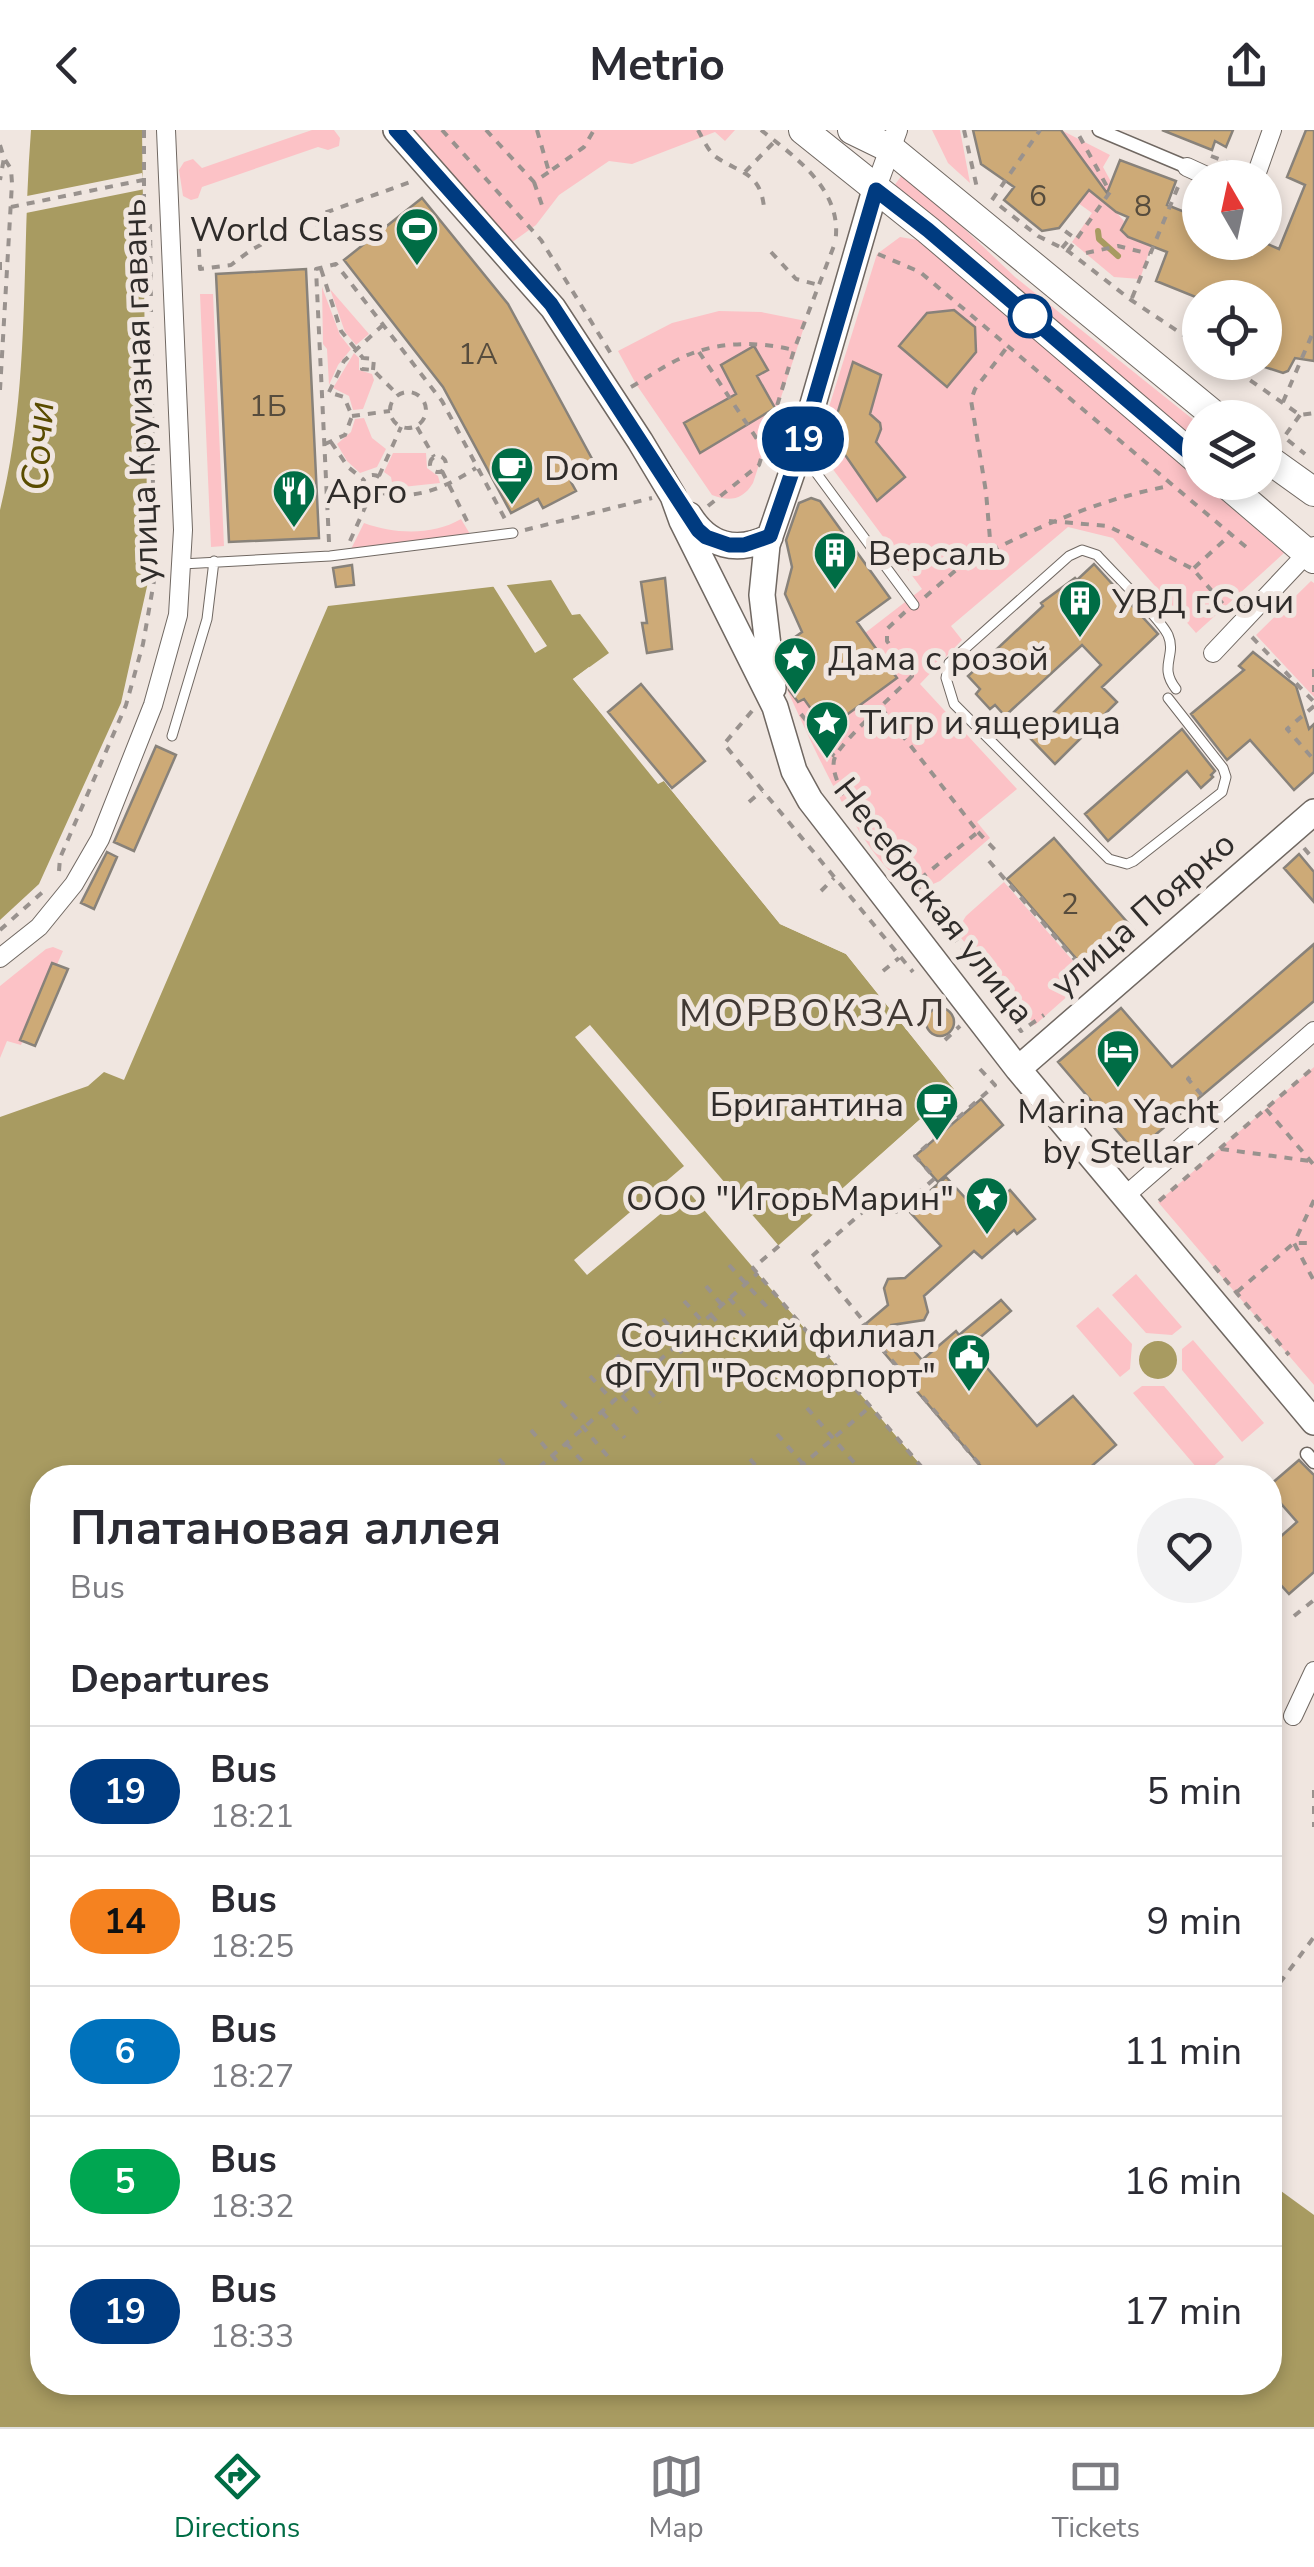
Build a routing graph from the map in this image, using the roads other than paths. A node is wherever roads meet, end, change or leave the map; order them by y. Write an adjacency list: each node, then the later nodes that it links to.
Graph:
1 (166, 130): 22 (street, улица Круизная гавань)
2 (396, 130): 16 (main road, Несебрская улица)
3 (803, 130): 10 (main road)
4 (852, 130): 7 (main road)
5 (1099, 130): 9 (street)
6 (1272, 130): 8 (street)
7 (894, 139): 10 (street); 11 (main road)
8 (1261, 160)
9 (1182, 165)
10 (876, 190): 12 (main road); 13 (main road)
11 (1197, 400)
12 (1182, 447)
13 (800, 449): 19 (main road); 23 (lane)
14 (1282, 469): 15 (main road)
15 (1314, 492)
16 (666, 496): 19 (main road); 27 (main road, Несебрская улица)
17 (1246, 500): 20 (main road)
18 (513, 534): 21 (lane)
19 (770, 536): 27 (main road)
20 (1312, 553): 24 (street)
21 (214, 562): 22 (lane); 28 (lane)
22 (182, 564): 30 (street, улица Круизная гавань)
23 (914, 605)
24 (1213, 653)
25 (1176, 689): 26 (lane)
26 (1168, 698)
27 (775, 707): 32 (main road, Несебрская улица)
28 (172, 736)
29 (1310, 823): 32 (main road, улица Поярко)
30 (0, 958)
31 (1314, 1031): 33 (street)
32 (1007, 1068): 33 (main road, Несебрская улица)
33 (1125, 1196): 34 (main road, Несебрская улица)
34 (1314, 1422)
35 (1314, 1671): 36 (street)
36 (1293, 1716)

